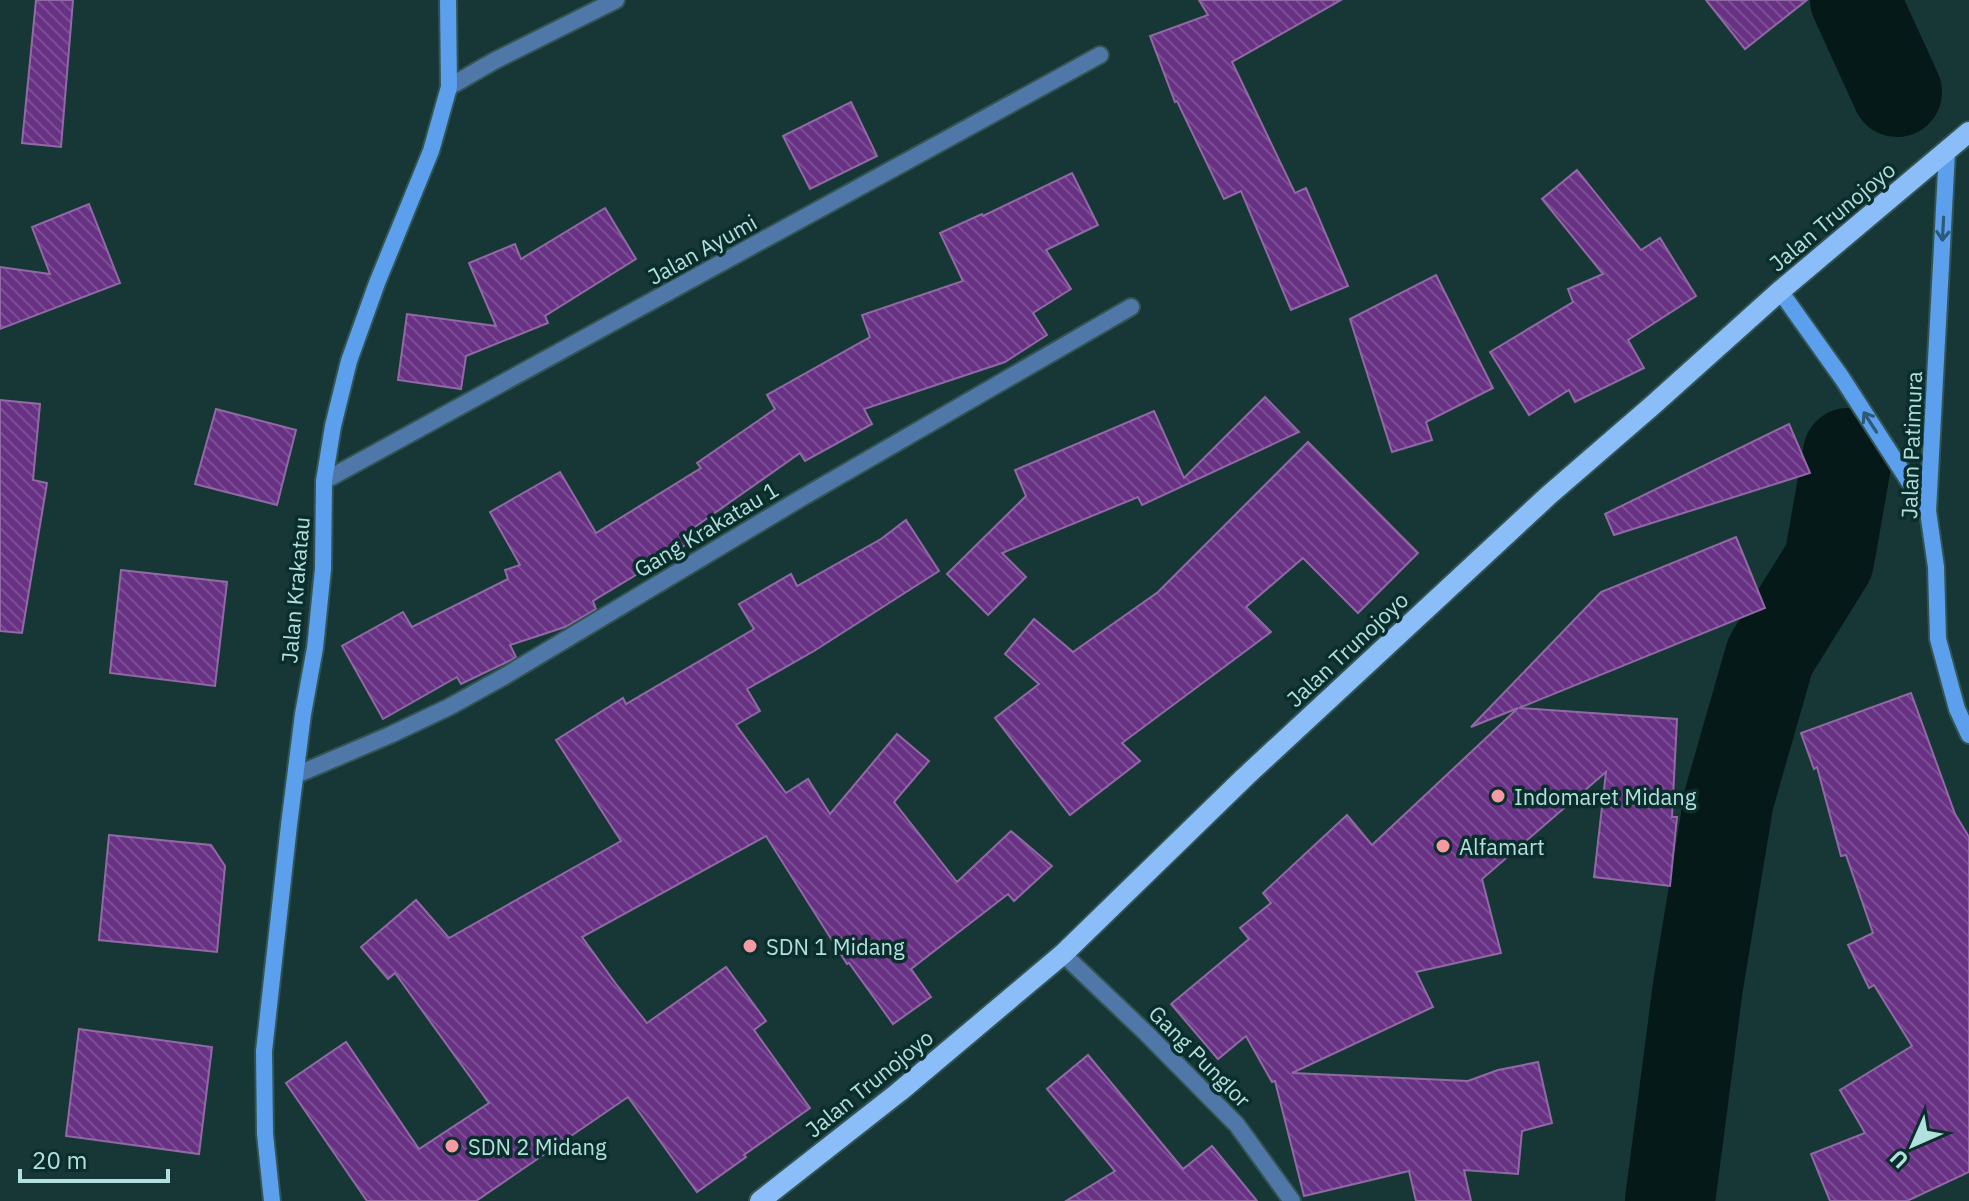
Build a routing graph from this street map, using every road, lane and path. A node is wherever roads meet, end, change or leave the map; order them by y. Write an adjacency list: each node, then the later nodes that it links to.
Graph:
1 (448, 0): 4 (street, Jalan Krakatau)
2 (616, 0): 4 (street)
3 (1100, 55): 9 (street, Jalan Ayumi)
4 (449, 87): 9 (street, Jalan Krakatau)
5 (1969, 132): 6 (main road, Jalan Trunojoyo)
6 (1947, 152): 7 (main road, Jalan Trunojoyo); 10 (street, Jalan Patimura, one-way to 10)
7 (1780, 291): 10 (street, one-way to 7); 13 (main road, Jalan Trunojoyo)
8 (1131, 307): 12 (street, Gang Krakatau 1)
9 (324, 481): 12 (street, Jalan Krakatau)
10 (1928, 511): 11 (street, Jalan Patimura)
11 (1969, 735)
12 (296, 775): 14 (street, Jalan Krakatau)
13 (1063, 954): 15 (main road, Jalan Trunojoyo); 16 (street, Gang Punglor)
14 (272, 1201)
15 (760, 1201)
16 (1292, 1201)

